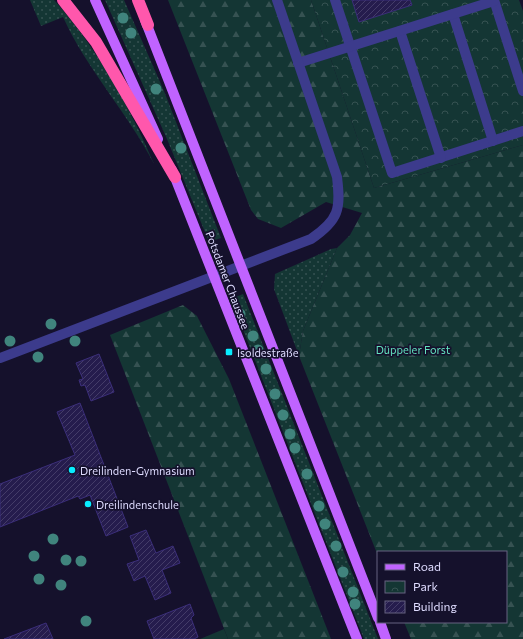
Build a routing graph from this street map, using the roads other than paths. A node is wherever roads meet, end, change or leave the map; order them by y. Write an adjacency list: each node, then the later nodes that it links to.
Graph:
1 (95, 0): 17 (main road, Potsdamer Chaussee)
2 (134, 0): 9 (main road, Potsdamer Chaussee)
3 (138, 0): 9 (highway)
4 (277, 0): 12 (street)
5 (335, 0): 11 (street)
6 (494, 0): 8 (street); 13 (street)
7 (65, 2): 17 (highway)
8 (453, 14): 10 (street); 15 (street)
9 (148, 25): 18 (main road, Potsdamer Chaussee)
10 (400, 31): 11 (street); 16 (street)
11 (350, 47): 12 (street); 16 (street)
12 (298, 63): 18 (street)
13 (523, 91)
14 (523, 131): 15 (street)
15 (493, 141): 16 (street)
16 (441, 158)
17 (175, 177): 19 (main road, Potsdamer Chaussee)
18 (240, 266): 19 (street); 21 (main road, Potsdamer Chaussee)
19 (214, 276): 20 (street); 23 (main road, Potsdamer Chaussee)
20 (0, 358)
21 (377, 615)
22 (380, 623): 24 (main road)
23 (357, 639)
24 (386, 639)

